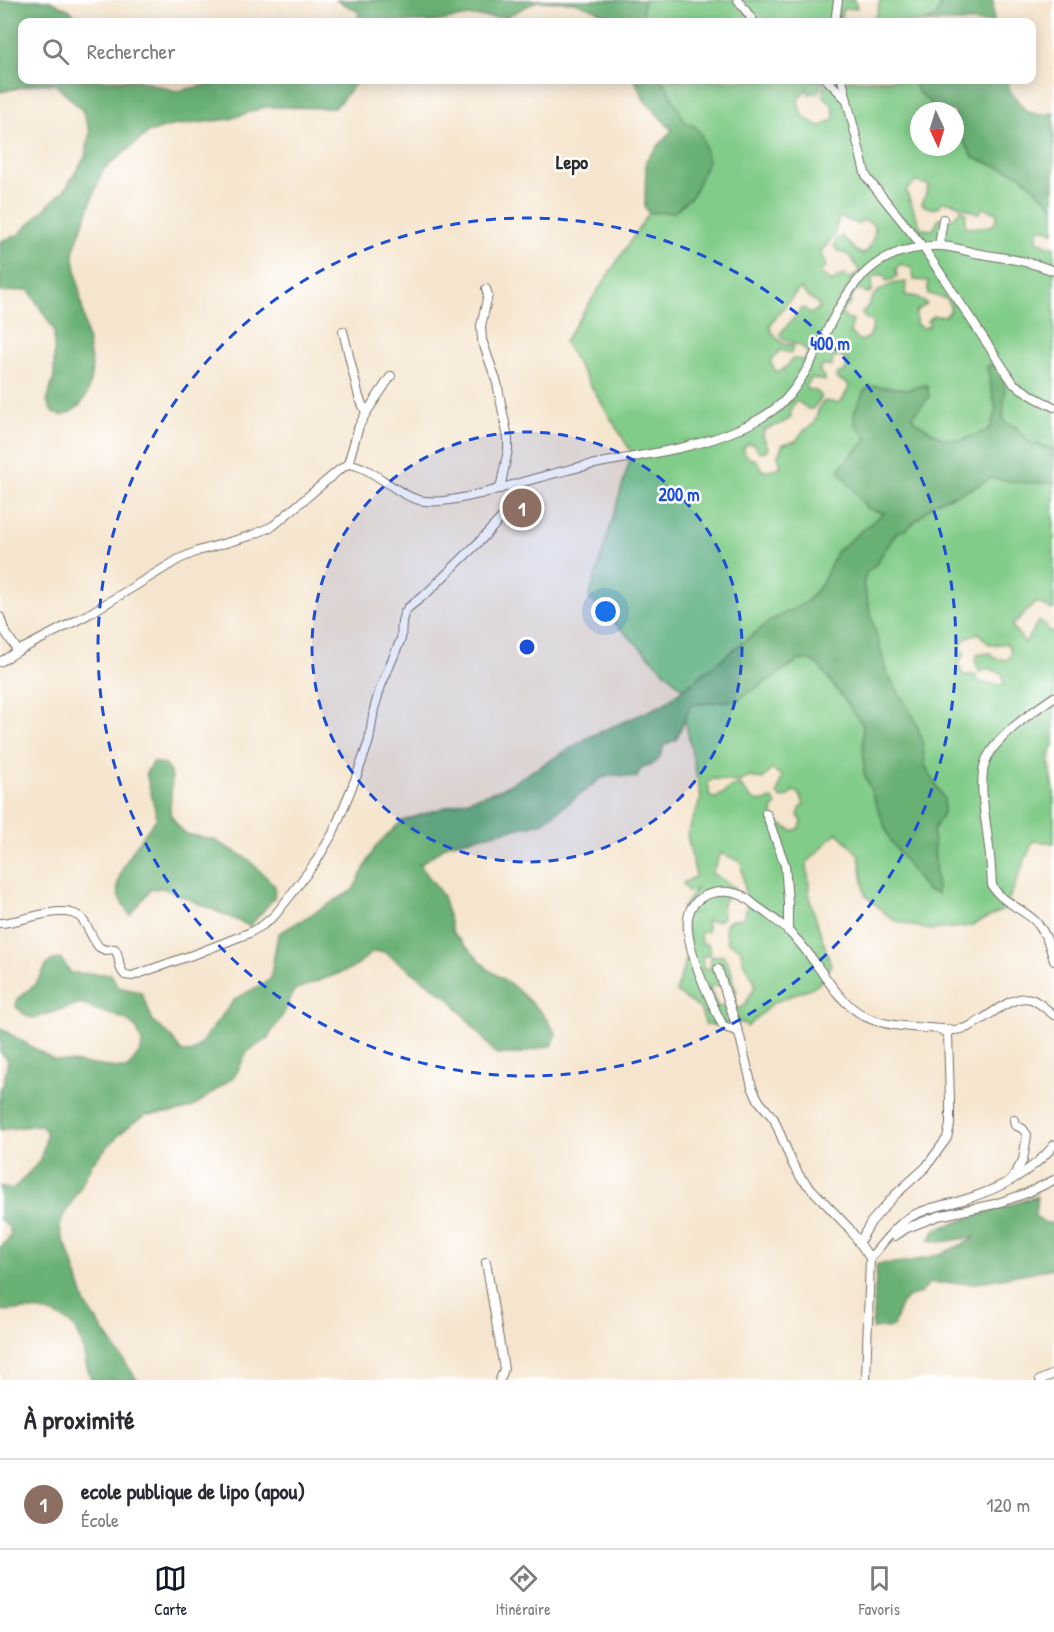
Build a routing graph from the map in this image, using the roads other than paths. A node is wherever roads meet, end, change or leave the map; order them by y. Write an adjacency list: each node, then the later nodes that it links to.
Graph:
1 (738, 0): 3 (street)
2 (838, 0): 4 (street)
3 (751, 18)
4 (836, 18)
5 (831, 84): 7 (street)
6 (843, 84): 7 (street)
7 (846, 99): 10 (street)
8 (943, 219): 9 (street)
9 (939, 246): 10 (street); 11 (street)
10 (923, 247): 15 (street); 18 (street)
11 (1054, 272)
12 (486, 289): 19 (street)
13 (343, 331): 16 (street)
14 (391, 376): 16 (street)
15 (1054, 407)
16 (366, 413): 17 (street)
17 (348, 464): 19 (street); 21 (street)
18 (513, 485): 19 (street); 25 (street)
19 (500, 489)
20 (0, 617): 21 (street)
21 (18, 651): 22 (street)
22 (0, 662)
23 (1054, 697): 27 (street)
24 (766, 813): 26 (street)
25 (0, 923)
26 (788, 931): 30 (street); 31 (street)
27 (1054, 961)
28 (718, 969): 31 (street)
29 (1054, 1015): 30 (street)
30 (939, 1028): 37 (street)
31 (737, 1031): 37 (street)
32 (1014, 1120): 34 (street)
33 (1054, 1145): 34 (street)
34 (1012, 1179): 36 (street)
35 (1054, 1180): 36 (street)
36 (884, 1242): 38 (street)
37 (859, 1243): 38 (street)
38 (870, 1258): 42 (street)
39 (486, 1262): 41 (street)
40 (1054, 1374): 43 (street)
41 (500, 1380)
42 (866, 1380)
43 (1040, 1380)

